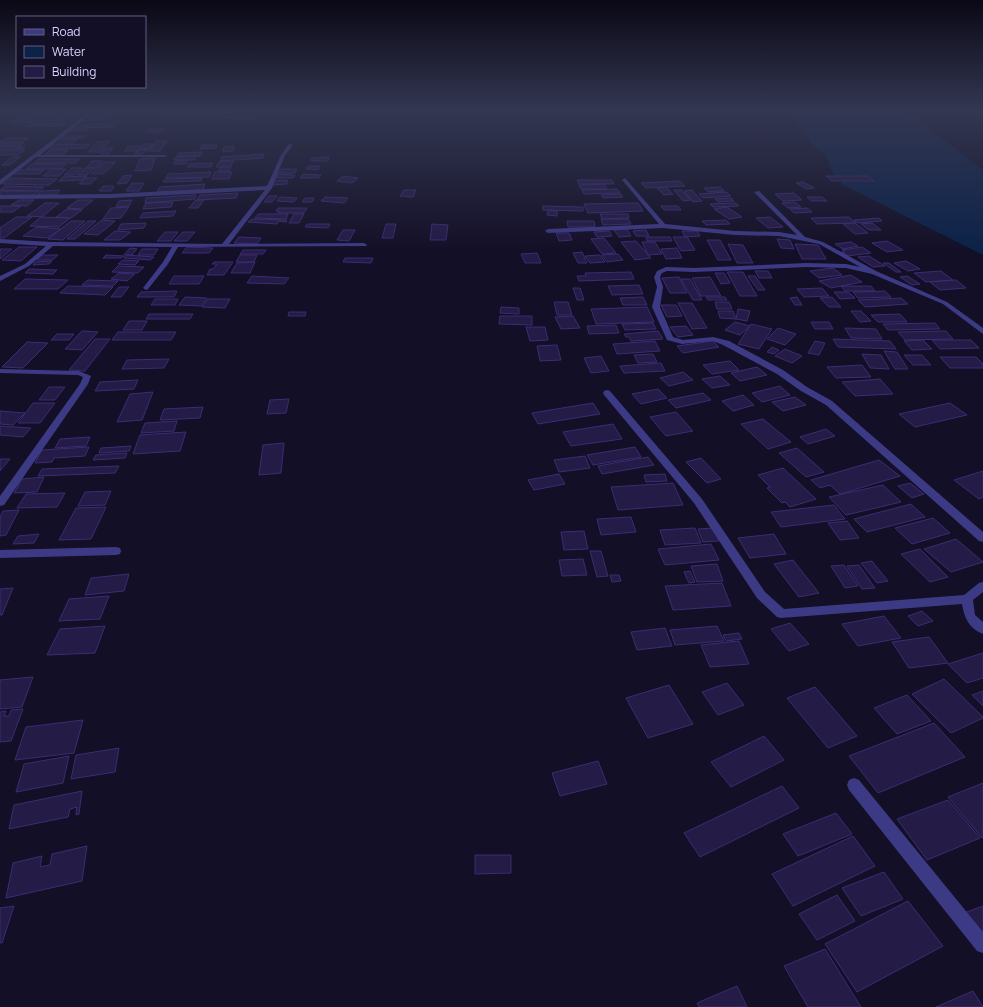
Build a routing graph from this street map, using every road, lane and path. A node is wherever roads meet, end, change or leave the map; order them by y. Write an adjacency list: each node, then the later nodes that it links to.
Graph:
1 (32, 157): 4 (street)
2 (282, 157): 5 (street)
3 (625, 180): 8 (street)
4 (0, 183)
5 (269, 188): 7 (street); 14 (street)
6 (757, 192): 10 (street)
7 (0, 197)
8 (663, 226): 9 (street); 10 (street)
9 (548, 231)
10 (803, 238): 16 (street)
11 (0, 241): 12 (street)
12 (51, 244): 13 (street); 17 (street)
13 (176, 245): 14 (street); 18 (street)
14 (224, 246): 15 (street)
15 (364, 246)
16 (874, 272): 19 (street); 23 (street)
17 (0, 279)
18 (146, 288)
19 (983, 332)
20 (0, 371): 22 (street)
21 (608, 392): 27 (street)
22 (0, 503)
23 (983, 538)
24 (116, 550): 25 (street)
25 (0, 554)
26 (983, 586): 27 (street)
27 (967, 598): 28 (street)
28 (983, 629)
29 (854, 785): 30 (street)
30 (983, 945)

